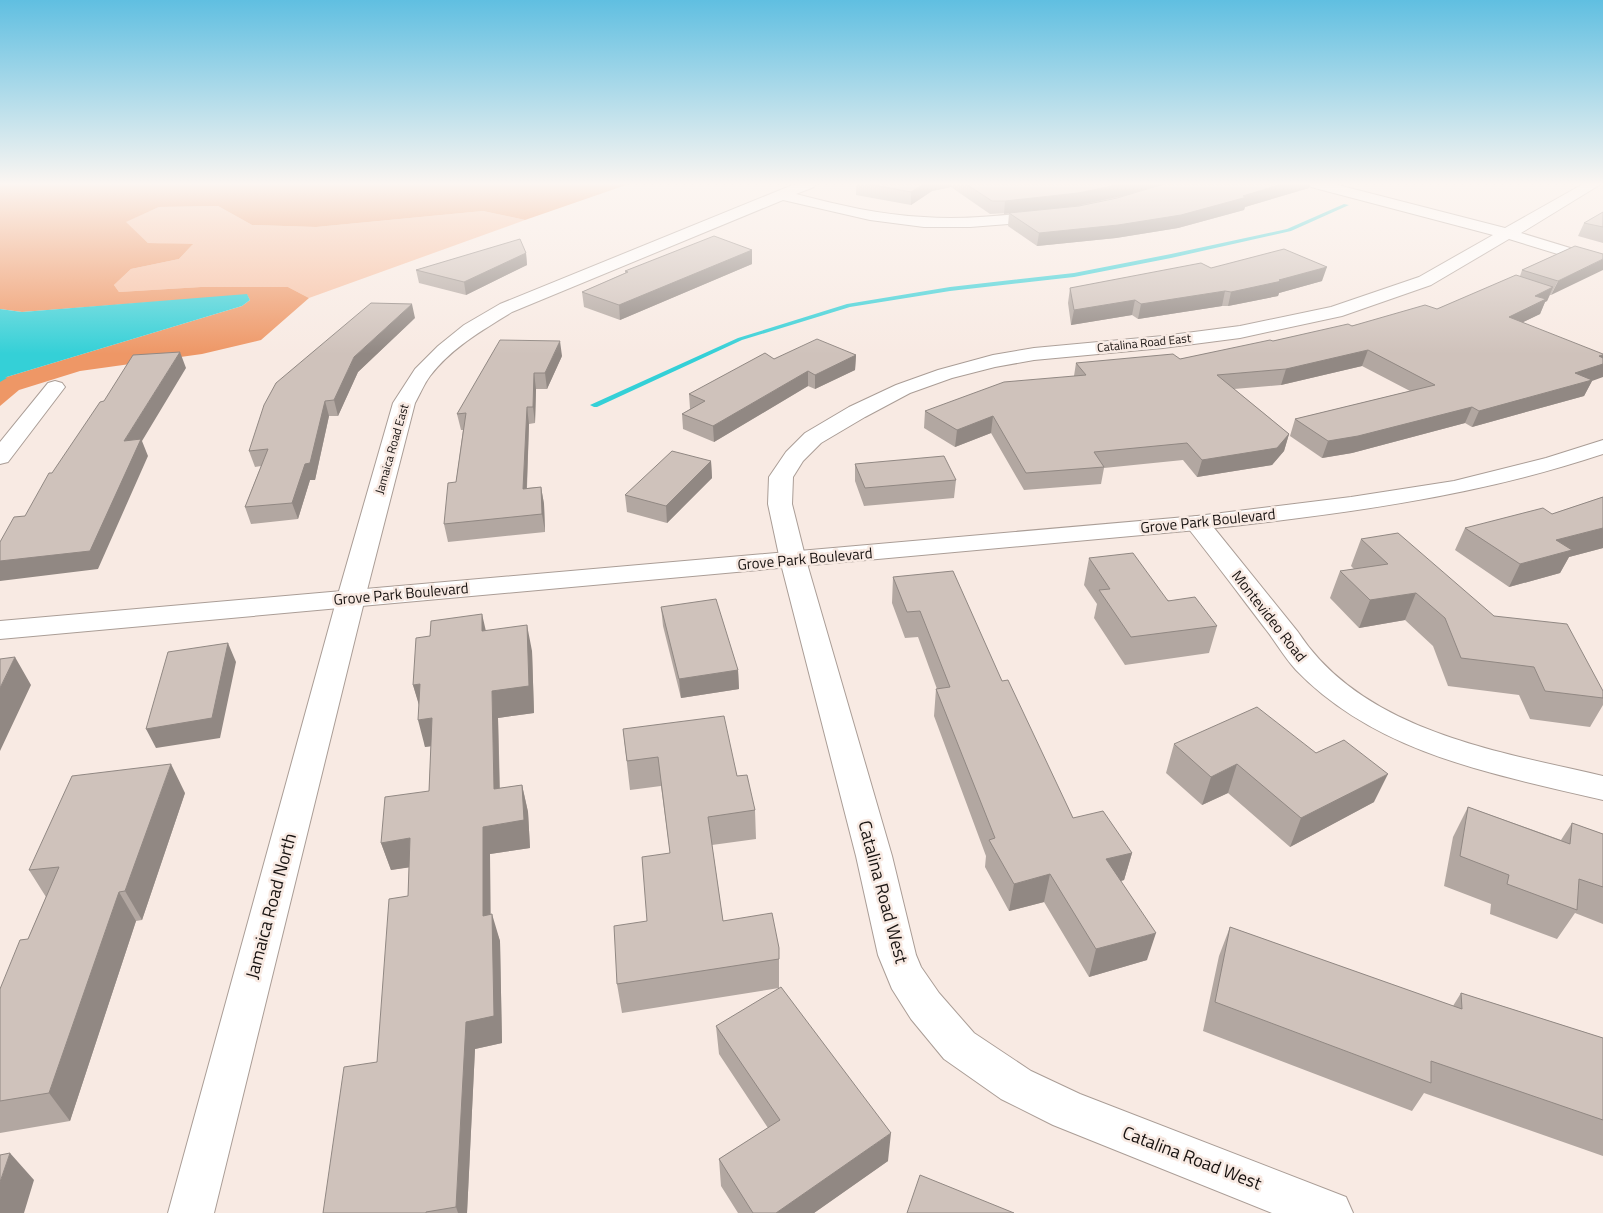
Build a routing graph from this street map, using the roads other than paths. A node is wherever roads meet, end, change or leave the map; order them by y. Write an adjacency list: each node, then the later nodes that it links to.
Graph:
1 (669, 241): 10 (street, Jamaica Road East)
2 (1496, 241): 9 (street, Catalina Road East)
3 (1529, 241): 4 (street)
4 (1603, 264)
5 (55, 387): 7 (street)
6 (1603, 447): 8 (street, Grove Park Boulevard)
7 (0, 457)
8 (1197, 523): 9 (street, Grove Park Boulevard); 12 (street, Montevideo Road)
9 (793, 560): 10 (street, Grove Park Boulevard); 14 (street, Catalina Road West)
10 (350, 598): 11 (street, Grove Park Boulevard); 13 (street, Jamaica Road North)
11 (0, 630)
12 (1603, 788)
13 (191, 1213)
14 (1330, 1213)

